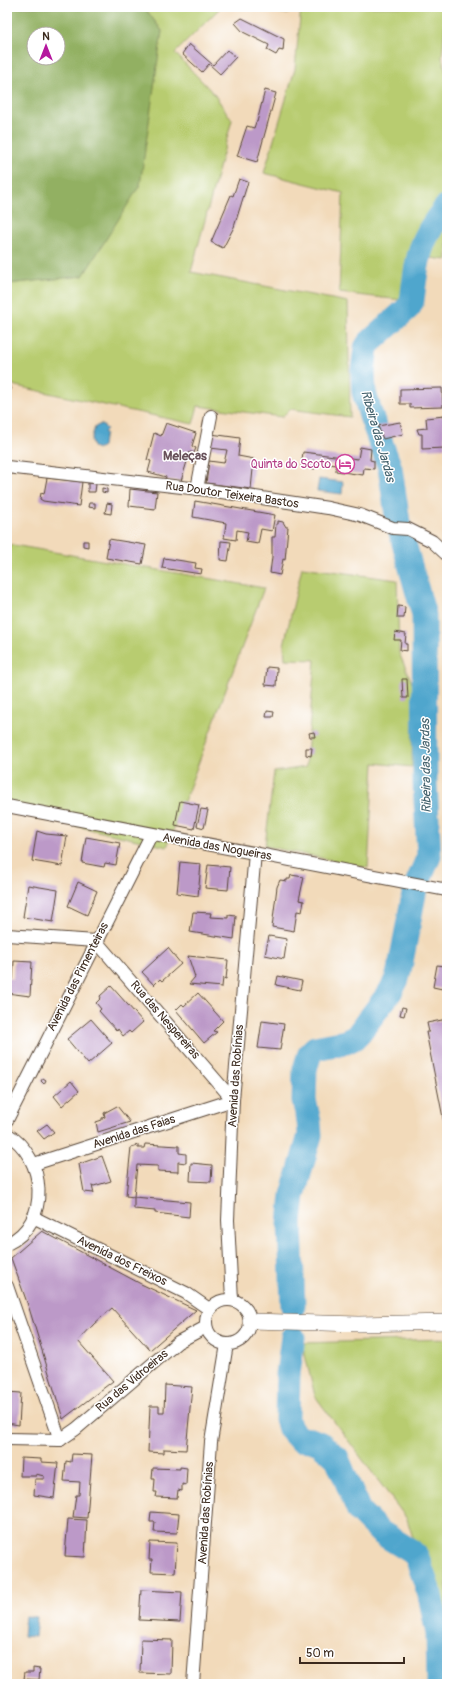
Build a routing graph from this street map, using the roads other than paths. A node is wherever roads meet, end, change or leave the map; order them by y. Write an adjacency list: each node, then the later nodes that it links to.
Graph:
1 (211, 416): 3 (street)
2 (7, 467): 3 (street, Rua Doutor Teixeira Bastos)
3 (197, 489): 4 (street, Rua Doutor Teixeira Bastos)
4 (447, 555)
5 (7, 806): 6 (street, Avenida das Nogueiras)
6 (151, 835): 7 (street, Avenida das Nogueiras); 10 (street, Avenida das Pimenteiras)
7 (255, 853): 8 (street, Avenida das Nogueiras); 11 (street, Avenida das Robínias)
8 (447, 890)
9 (7, 935): 10 (street)
10 (96, 941): 11 (street, Rua das Nespereiras); 12 (street, Avenida das Pimenteiras)
11 (233, 1100): 14 (street, Avenida das Faias); 18 (street, Avenida das Robínias)
12 (7, 1120)
13 (7, 1134): 14 (street)
14 (34, 1164): 15 (street)
15 (33, 1217): 16 (street); 19 (street, Avenida dos Freixos)
16 (7, 1244)
17 (7, 1286): 25 (street)
18 (232, 1300): 19 (street); 20 (street)
19 (210, 1309): 22 (street)
20 (250, 1321): 21 (street); 23 (street)
21 (447, 1322)
22 (206, 1327): 23 (street); 25 (street, Rua das Vidroeiras)
23 (227, 1344): 26 (street, Avenida das Robínias)
24 (7, 1439): 25 (street)
25 (60, 1440)
26 (193, 1684)

